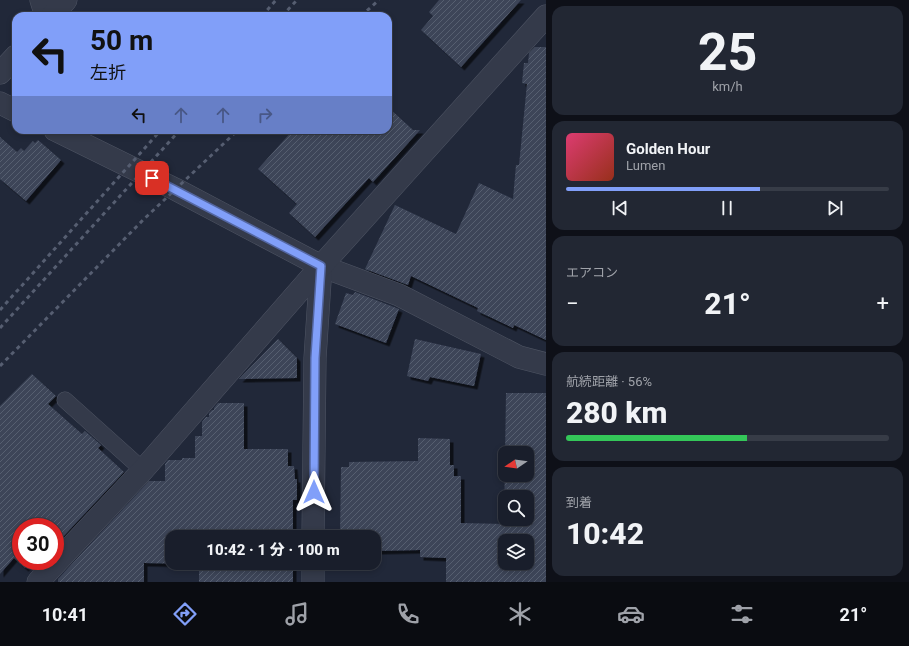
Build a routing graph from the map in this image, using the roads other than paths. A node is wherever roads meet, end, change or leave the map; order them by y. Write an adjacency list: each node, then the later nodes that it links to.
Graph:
1 (42, 0): 3 (street)
2 (66, 0): 4 (street)
3 (45, 12)
4 (56, 12)
5 (546, 16): 11 (street)
6 (12, 60): 7 (street)
7 (0, 73)
8 (0, 103): 9 (street)
9 (12, 109)
10 (63, 134): 11 (street)
11 (321, 266): 12 (street); 14 (street); 15 (street)
12 (546, 364)
13 (65, 400): 14 (lane)
14 (143, 470): 17 (street)
15 (313, 530)
16 (313, 570): 18 (street)
17 (38, 582)
18 (313, 582)

